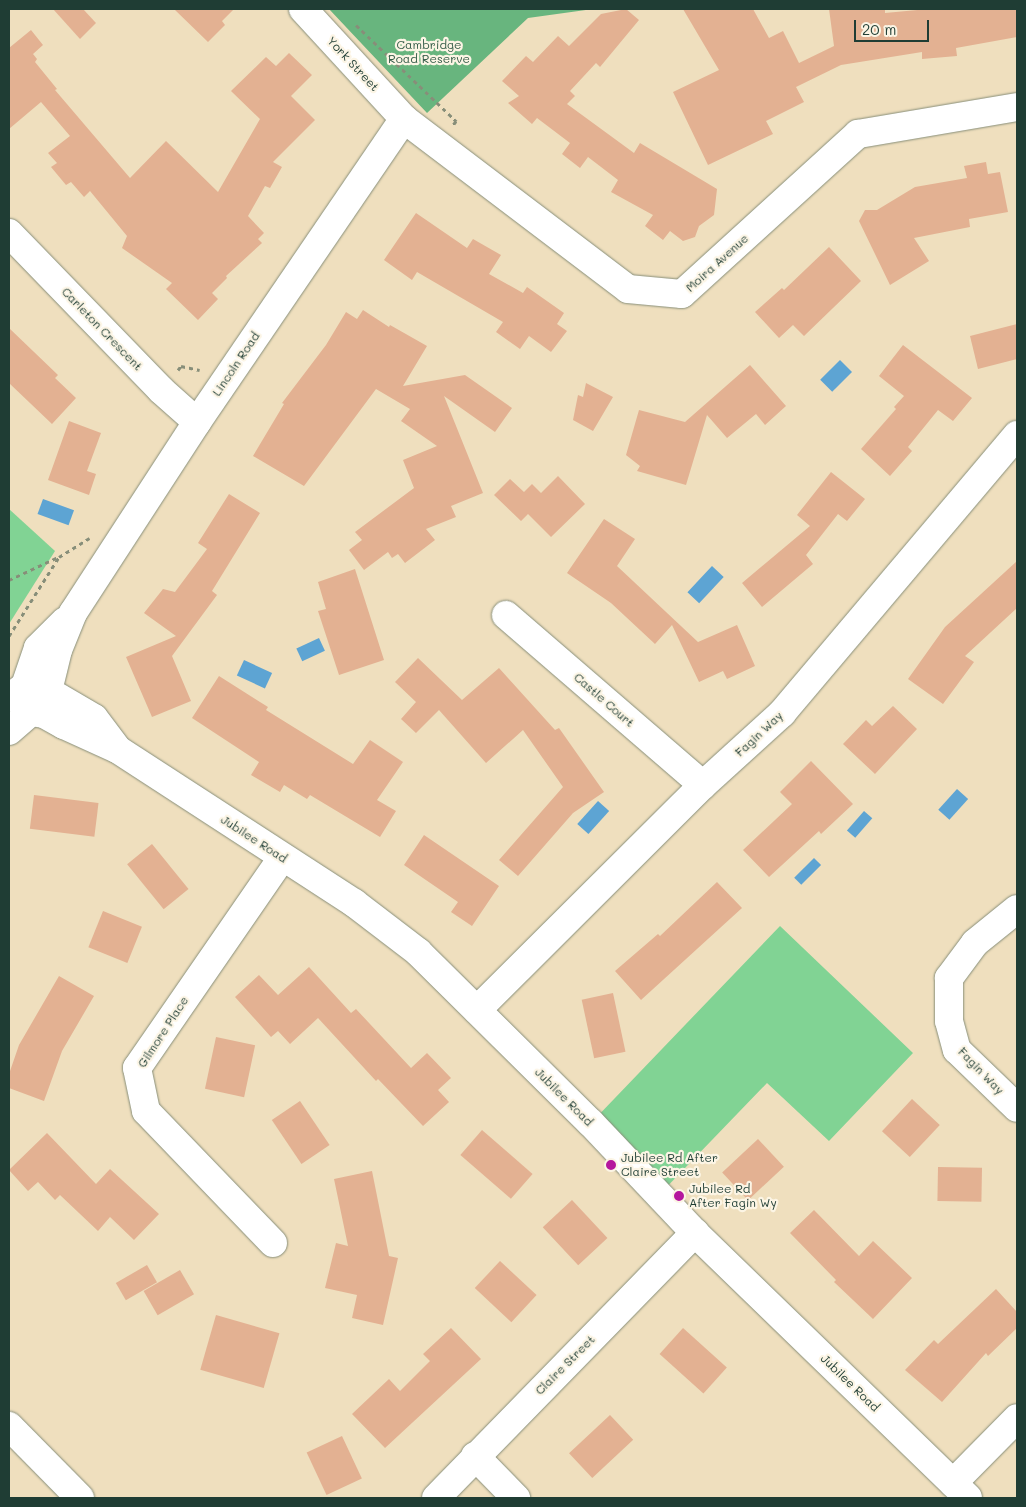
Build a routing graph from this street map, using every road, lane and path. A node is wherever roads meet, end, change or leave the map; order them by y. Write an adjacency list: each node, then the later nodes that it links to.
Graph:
1 (303, 9): 3 (street, York Street)
2 (1017, 107): 3 (street, Moira Avenue)
3 (404, 119): 5 (street, Lincoln Road)
4 (9, 234): 5 (street, Carleton Crescent)
5 (197, 422): 12 (street, Lincoln Road)
6 (1017, 435): 16 (street, Fagin Way)
7 (94, 536): 8 (path)
8 (59, 557): 9 (path); 11 (path)
9 (9, 580)
10 (506, 615): 16 (street, Castle Court)
11 (9, 636)
12 (27, 692): 13 (street); 15 (street, Jubilee Road)
13 (31, 712): 14 (street); 15 (street, Jubilee Road)
14 (9, 731)
15 (117, 749): 17 (street, Jubilee Road)
16 (703, 785): 19 (street, Fagin Way)
17 (282, 858): 19 (street, Jubilee Road); 22 (street, Gilmore Place)
18 (1017, 909): 20 (street, Fagin Way)
19 (477, 1010): 21 (street, Jubilee Road)
20 (1017, 1108)
21 (696, 1233): 25 (street, Claire Street); 26 (street, Jubilee Road)
22 (273, 1243)
23 (1017, 1418): 26 (street)
24 (9, 1426): 27 (street)
25 (475, 1456): 28 (street, Claire Street); 29 (street)
26 (960, 1490)
27 (80, 1498)
28 (436, 1498)
29 (516, 1498)

